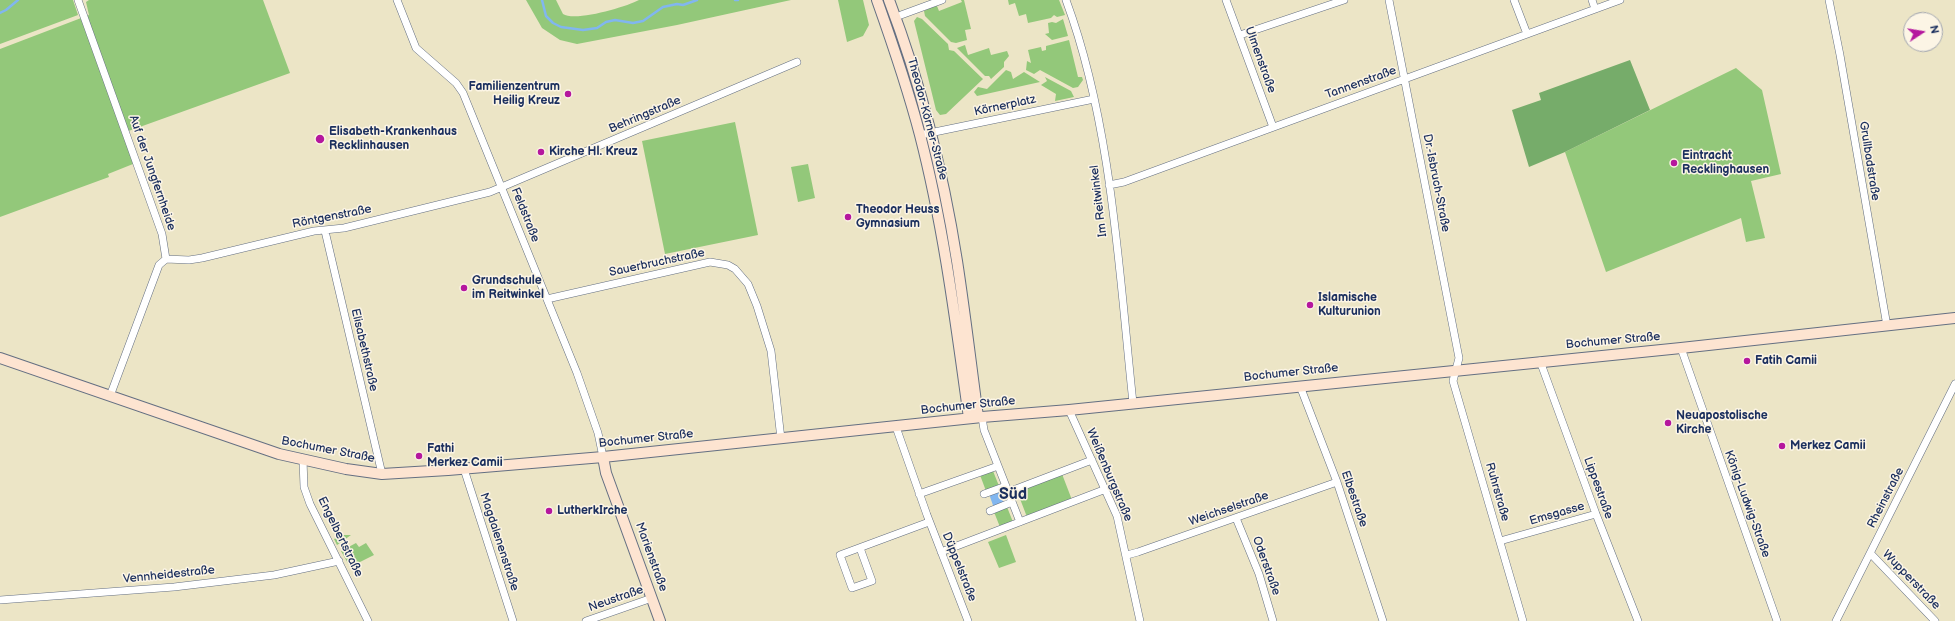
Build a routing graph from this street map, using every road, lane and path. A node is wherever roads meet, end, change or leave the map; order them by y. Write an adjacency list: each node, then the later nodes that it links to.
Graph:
1 (78, 0): 29 (street, Auf der Jungfernheide)
2 (397, 0): 25 (street, Feldstraße)
3 (877, 0): 23 (main road, Theodor-Körner-Straße)
4 (889, 0): 22 (main road, Theodor-Körner-Straße)
5 (942, 0): 15 (street)
6 (1066, 0): 20 (street, Im Reitwinkel)
7 (1226, 0): 17 (street, Ulmenstraße)
8 (1344, 0): 17 (street)
9 (1389, 0): 19 (street, Dr.-Isbruch-Straße)
10 (1514, 0): 16 (street)
11 (1592, 0): 14 (street)
12 (1620, 0): 14 (street, Tannenstraße)
13 (1829, 0): 32 (street, Grullbadstraße)
14 (1595, 10): 16 (street, Tannenstraße)
15 (901, 15)
16 (1527, 34): 19 (street, Tannenstraße)
17 (1240, 35): 21 (street, Ulmenstraße)
18 (797, 62): 25 (street, Behringstraße)
19 (1404, 79): 21 (street, Tannenstraße); 36 (street, Dr.-Isbruch-Straße)
20 (1094, 99): 22 (street, Körnerplatz); 24 (street, Im Reitwinkel)
21 (1273, 127): 24 (street, Tannenstraße)
22 (931, 133): 23 (street, Körnerplatz); 27 (main road, Theodor-Körner-Straße)
23 (920, 135): 28 (main road, Theodor-Körner-Straße)
24 (1109, 185): 40 (street, Im Reitwinkel)
25 (502, 188): 26 (street, Röntgenstraße); 30 (street, Feldstraße)
26 (325, 231): 29 (street, Röntgenstraße); 50 (street, Elisabethstraße)
27 (954, 245): 28 (main road); 42 (main road, Theodor-Körner-Straße)
28 (944, 248): 42 (main road, Theodor-Körner-Straße)
29 (166, 259): 39 (street)
30 (547, 299): 44 (street, Sauerbruchstraße); 45 (street, Feldstraße)
31 (1955, 318): 32 (main road, Bochumer Straße)
32 (1887, 326): 33 (main road, Bochumer Straße)
33 (1681, 348): 35 (main road, Bochumer Straße); 80 (street, König-Ludwig-Straße)
34 (0, 358): 39 (main road, Bochumer Straße)
35 (1540, 361): 36 (main road, Bochumer Straße); 58 (street, Lippestraße)
36 (1456, 370): 38 (main road, Bochumer Straße); 62 (street, Ruhrstraße)
37 (1955, 384): 66 (street, Rheinstraße)
38 (1300, 386): 40 (main road, Bochumer Straße); 51 (street, Elbestraße)
39 (110, 396): 46 (main road, Bochumer Straße)
40 (1133, 403): 41 (main road, Bochumer Straße)
41 (1068, 410): 42 (main road, Bochumer Straße); 47 (street, Weißenburgstraße)
42 (976, 417): 43 (main road, Bochumer Straße); 48 (street)
43 (896, 427): 44 (main road, Bochumer Straße); 54 (street, Düppelstraße)
44 (781, 439): 45 (main road, Bochumer Straße)
45 (603, 457): 49 (main road, Bochumer Straße); 68 (main road, Marienstraße)
46 (303, 460): 50 (main road, Bochumer Straße); 67 (street, Engelbertstraße)
47 (1092, 460): 52 (street); 53 (street, Weißenburgstraße)
48 (998, 466): 52 (street); 54 (street)
49 (464, 469): 50 (main road, Bochumer Straße); 71 (street, Magdalenenstraße)
50 (382, 474)
51 (1337, 482): 59 (street, Weichselstraße); 77 (street, Elbestraße)
52 (1007, 489): 55 (street); 56 (street)
53 (1106, 489): 61 (street); 65 (street, Weißenburgstraße)
54 (919, 494): 60 (street, Düppelstraße)
55 (984, 494)
56 (1012, 502): 57 (street); 61 (street)
57 (990, 511)
58 (1596, 514): 62 (street, Emsgasse); 79 (street, Lippestraße)
59 (1236, 518): 65 (street, Weichselstraße); 76 (street, Oderstraße)
60 (929, 522): 63 (street, Düppelstraße); 64 (street, Düppelstraße)
61 (1020, 522): 64 (street)
62 (1500, 541): 78 (street, Ruhrstraße)
63 (860, 548): 63 (street, Düppelstraße)
64 (941, 552): 74 (street, Düppelstraße)
65 (1127, 554): 75 (street, Weißenburgstraße)
66 (1871, 554): 81 (street, Rheinstraße); 82 (street, Wupperstraße)
67 (339, 561): 69 (street, Vennheidestraße); 70 (street, Engelbertstraße)
68 (652, 598): 72 (street, Neustraße); 73 (main road, Marienstraße)
69 (0, 600)
70 (368, 621)
71 (514, 621)
72 (586, 621)
73 (660, 621)
74 (968, 621)
75 (1140, 621)
76 (1273, 621)
77 (1383, 621)
78 (1523, 621)
79 (1638, 621)
80 (1777, 621)
81 (1836, 621)
82 (1935, 621)

